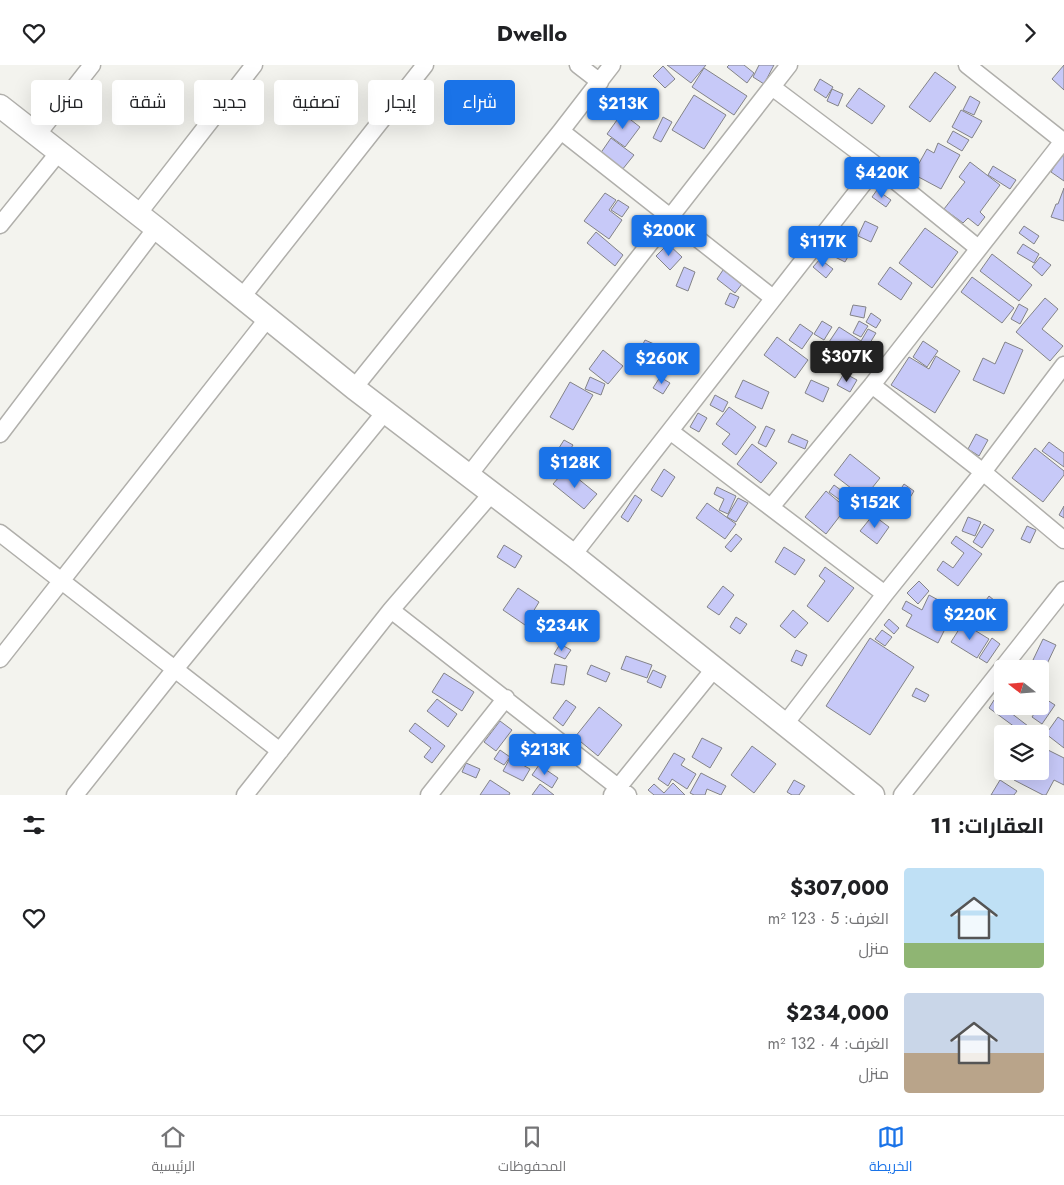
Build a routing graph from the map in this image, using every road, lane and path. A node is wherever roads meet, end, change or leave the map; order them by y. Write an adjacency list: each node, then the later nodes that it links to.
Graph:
1 (92, 65): 12 (street)
2 (254, 65): 16 (street)
3 (425, 65): 21 (street)
4 (578, 65): 8 (street)
5 (612, 65): 8 (street)
6 (789, 65): 9 (street)
7 (970, 66): 13 (street)
8 (600, 82): 11 (street)
9 (772, 87): 15 (street); 17 (street)
10 (0, 106): 12 (street)
11 (561, 131): 17 (street); 26 (street)
12 (37, 135): 14 (street)
13 (1064, 142): 20 (street)
14 (59, 152): 16 (street); 18 (street)
15 (877, 166): 20 (street); 22 (street)
16 (138, 214): 19 (street)
17 (670, 217): 22 (street); 31 (street)
18 (0, 225)
19 (156, 228): 21 (street); 29 (street)
20 (978, 248): 25 (street)
21 (242, 297): 23 (street)
22 (773, 298): 28 (street)
23 (268, 319): 26 (street); 37 (street)
24 (1064, 365): 30 (street)
25 (872, 385): 30 (street); 33 (street)
26 (354, 388): 27 (street)
27 (385, 411): 31 (street); 42 (street)
28 (670, 431): 33 (street); 36 (street)
29 (0, 434)
30 (984, 472): 35 (street); 39 (street)
31 (469, 475): 32 (street)
32 (492, 493): 36 (street); 40 (street)
33 (771, 507): 39 (street)
34 (0, 533): 37 (street)
35 (1064, 540)
36 (572, 555): 43 (street)
37 (61, 581): 41 (street); 42 (street)
38 (1064, 590): 52 (street)
39 (885, 595): 45 (street)
40 (391, 610): 44 (street); 46 (street)
41 (0, 659)
42 (175, 669): 46 (street); 48 (street)
43 (714, 669): 45 (street); 47 (street)
44 (506, 698): 47 (street); 50 (street)
45 (784, 724): 51 (street)
46 (280, 751): 49 (street)
47 (619, 792)
48 (75, 795)
49 (245, 795)
50 (429, 795)
51 (873, 795)
52 (902, 795)

